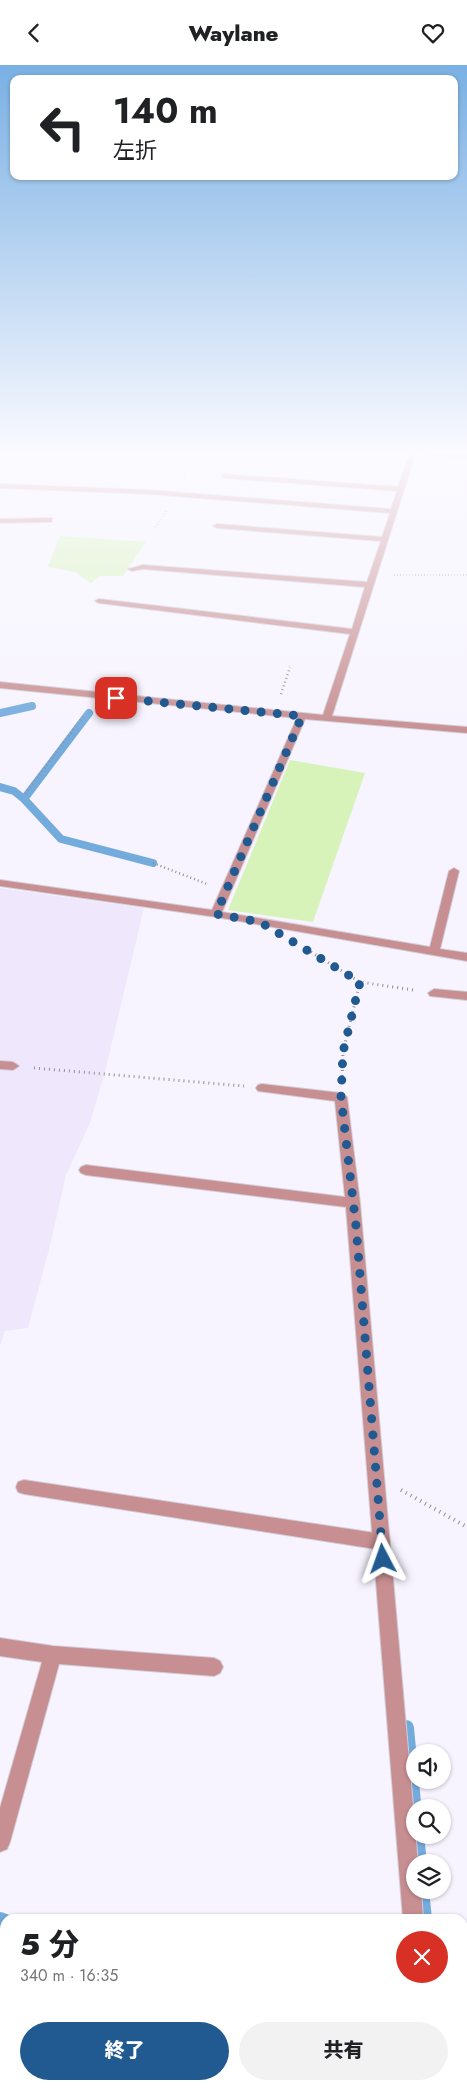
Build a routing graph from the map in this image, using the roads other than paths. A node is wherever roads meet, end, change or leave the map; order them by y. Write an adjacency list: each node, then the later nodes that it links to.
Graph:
1 (383, 546): 3 (street)
2 (132, 569): 3 (street)
3 (370, 585): 5 (street)
4 (99, 601): 5 (street)
5 (354, 632): 8 (street)
6 (0, 685): 7 (street)
7 (302, 716): 8 (street); 12 (street)
8 (327, 718): 9 (street)
9 (467, 730)
10 (454, 871): 13 (street)
11 (0, 883): 12 (street)
12 (216, 914): 13 (street)
13 (434, 952): 14 (street)
14 (467, 957)
15 (434, 993): 16 (street)
16 (467, 996)
17 (0, 1065): 18 (street)
18 (13, 1066)
19 (262, 1088): 21 (street)
20 (86, 1170): 21 (street)
21 (353, 1203): 23 (street)
22 (24, 1487): 23 (street)
23 (382, 1542): 28 (street)
24 (0, 1647): 25 (street)
25 (53, 1655): 26 (street); 27 (street)
26 (214, 1667)
27 (0, 1842)
28 (413, 1914)

